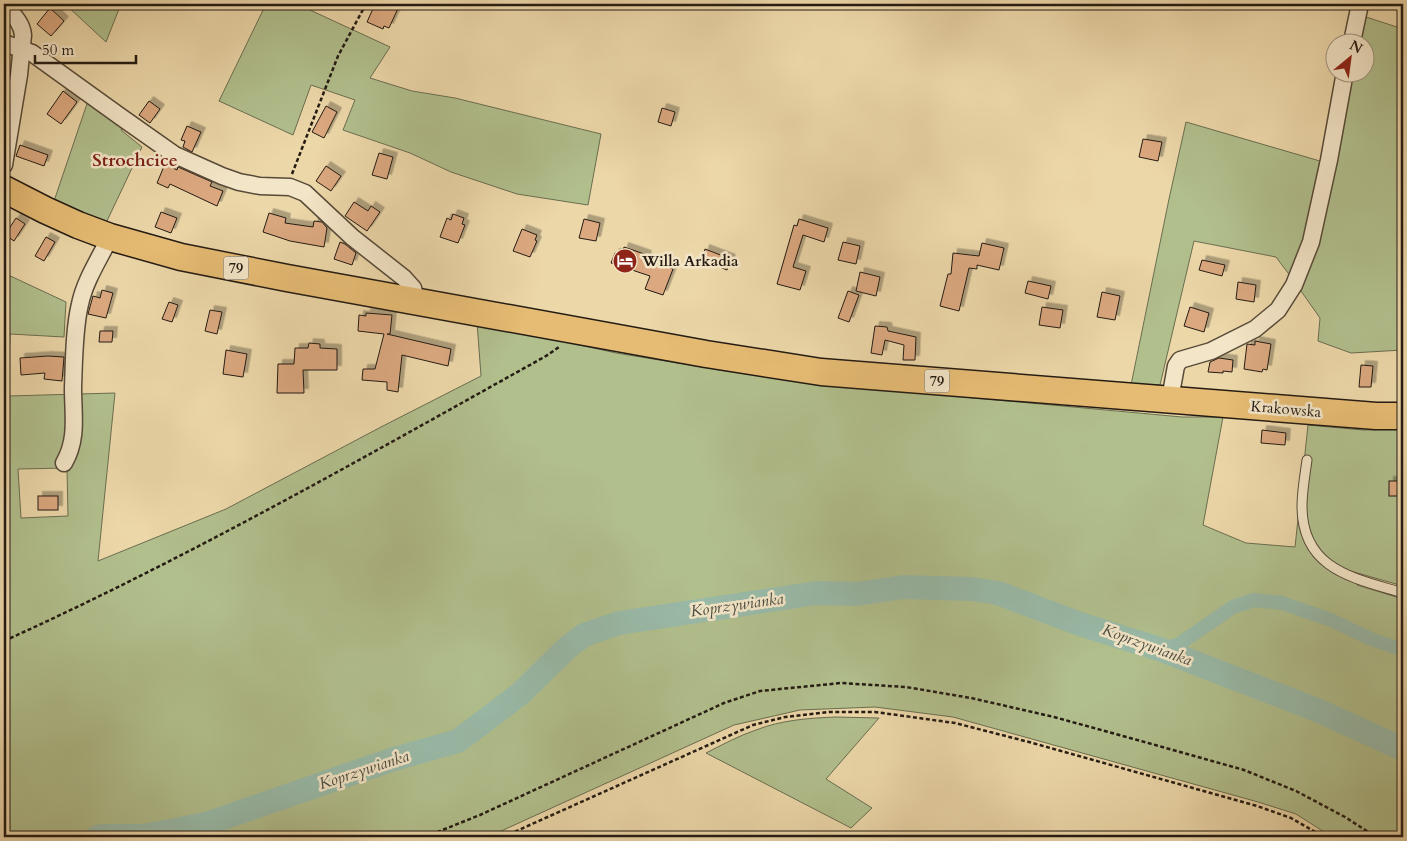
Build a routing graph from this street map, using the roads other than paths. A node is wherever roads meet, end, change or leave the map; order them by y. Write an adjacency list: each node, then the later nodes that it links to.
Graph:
1 (4, 4): 5 (street)
2 (1360, 4): 3 (street)
3 (1354, 32)
4 (4, 43): 5 (street)
5 (22, 49): 7 (street); 10 (street)
6 (1343, 82): 11 (street)
7 (4, 165)
8 (4, 190): 9 (main road, 79)
9 (110, 237): 10 (main road, 79); 14 (street)
10 (413, 301): 11 (main road, 79)
11 (1170, 399): 12 (main road, Krakowska / 79)
12 (1403, 416)
13 (1307, 460): 15 (lane)
14 (64, 463)
15 (1403, 593)

